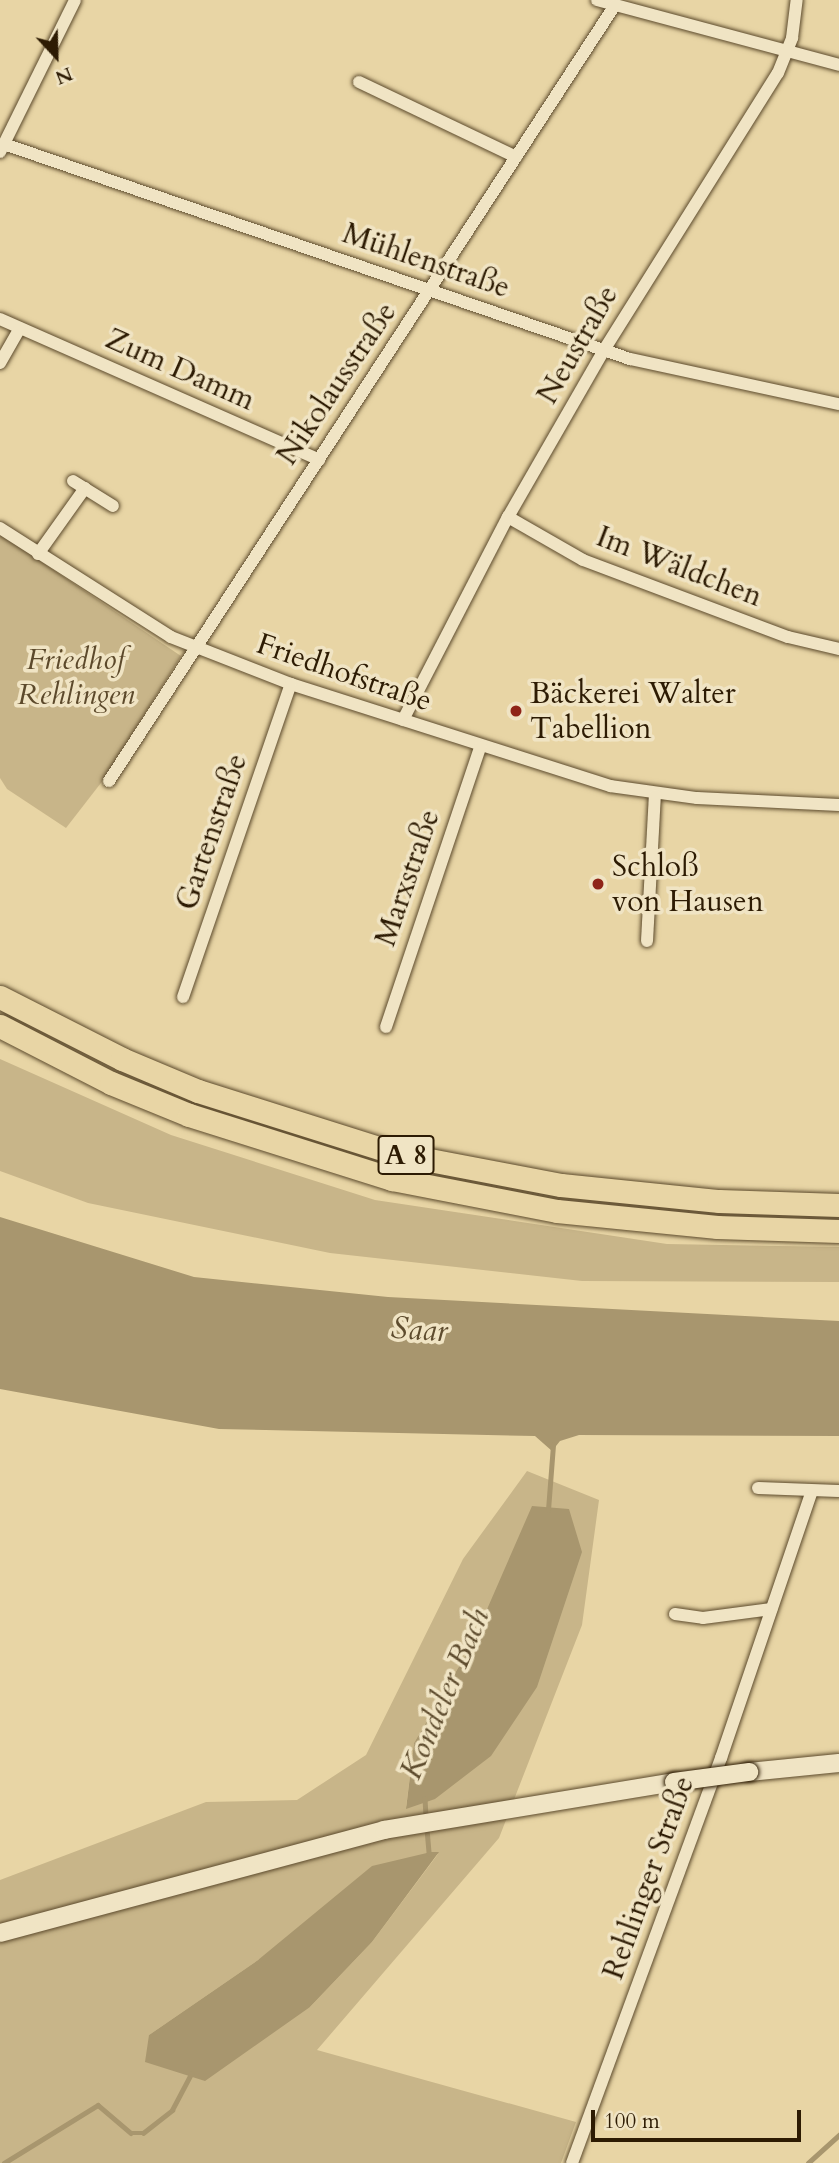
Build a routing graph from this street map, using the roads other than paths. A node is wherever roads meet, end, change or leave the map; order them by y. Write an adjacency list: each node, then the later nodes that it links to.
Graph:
1 (75, 0): 8 (street)
2 (597, 0): 4 (street)
3 (797, 0): 5 (street, Neustraße)
4 (615, 5): 5 (street); 9 (street, Nikolausstraße)
5 (787, 53): 6 (street); 13 (street, Neustraße)
6 (839, 65)
7 (359, 82): 9 (street)
8 (2, 148): 10 (street, Mühlenstraße)
9 (516, 157): 10 (street, Nikolausstraße)
10 (431, 289): 13 (street, Mühlenstraße); 16 (street, Nikolausstraße)
11 (0, 319): 12 (street, Zum Damm)
12 (20, 328): 14 (street); 16 (street, Zum Damm)
13 (604, 350): 15 (street, Mühlenstraße); 20 (street, Neustraße)
14 (0, 363)
15 (839, 404)
16 (318, 460): 23 (street, Nikolausstraße)
17 (73, 481): 18 (street)
18 (85, 488): 19 (street); 22 (street)
19 (113, 506)
20 (508, 517): 24 (street, Im Wäldchen); 26 (street, Neustraße)
21 (0, 528): 22 (street, Friedhofstraße)
22 (38, 554): 23 (street, Friedhofstraße)
23 (193, 648): 25 (street, Friedhofstraße); 28 (street, Nikolausstraße)
24 (839, 649)
25 (291, 684): 26 (street, Friedhofstraße); 33 (street, Gartenstraße)
26 (403, 720): 27 (street, Friedhofstraße)
27 (480, 747): 29 (street, Friedhofstraße); 35 (street, Marxstraße)
28 (109, 781)
29 (654, 795): 30 (street, Friedhofstraße); 31 (street)
30 (839, 805)
31 (647, 941)
32 (0, 997): 36 (highway, A 8)
33 (183, 997)
34 (0, 1026): 37 (highway, A 8)
35 (386, 1027)
36 (839, 1205)
37 (839, 1231)
38 (758, 1488): 39 (street)
39 (811, 1491): 40 (street); 41 (street, Rehlinger Straße)
40 (839, 1491)
41 (771, 1609): 42 (street); 45 (street, Rehlinger Straße)
42 (675, 1614)
43 (839, 1763): 44 (main road, bridge)
44 (0, 1933)
45 (572, 2163)

